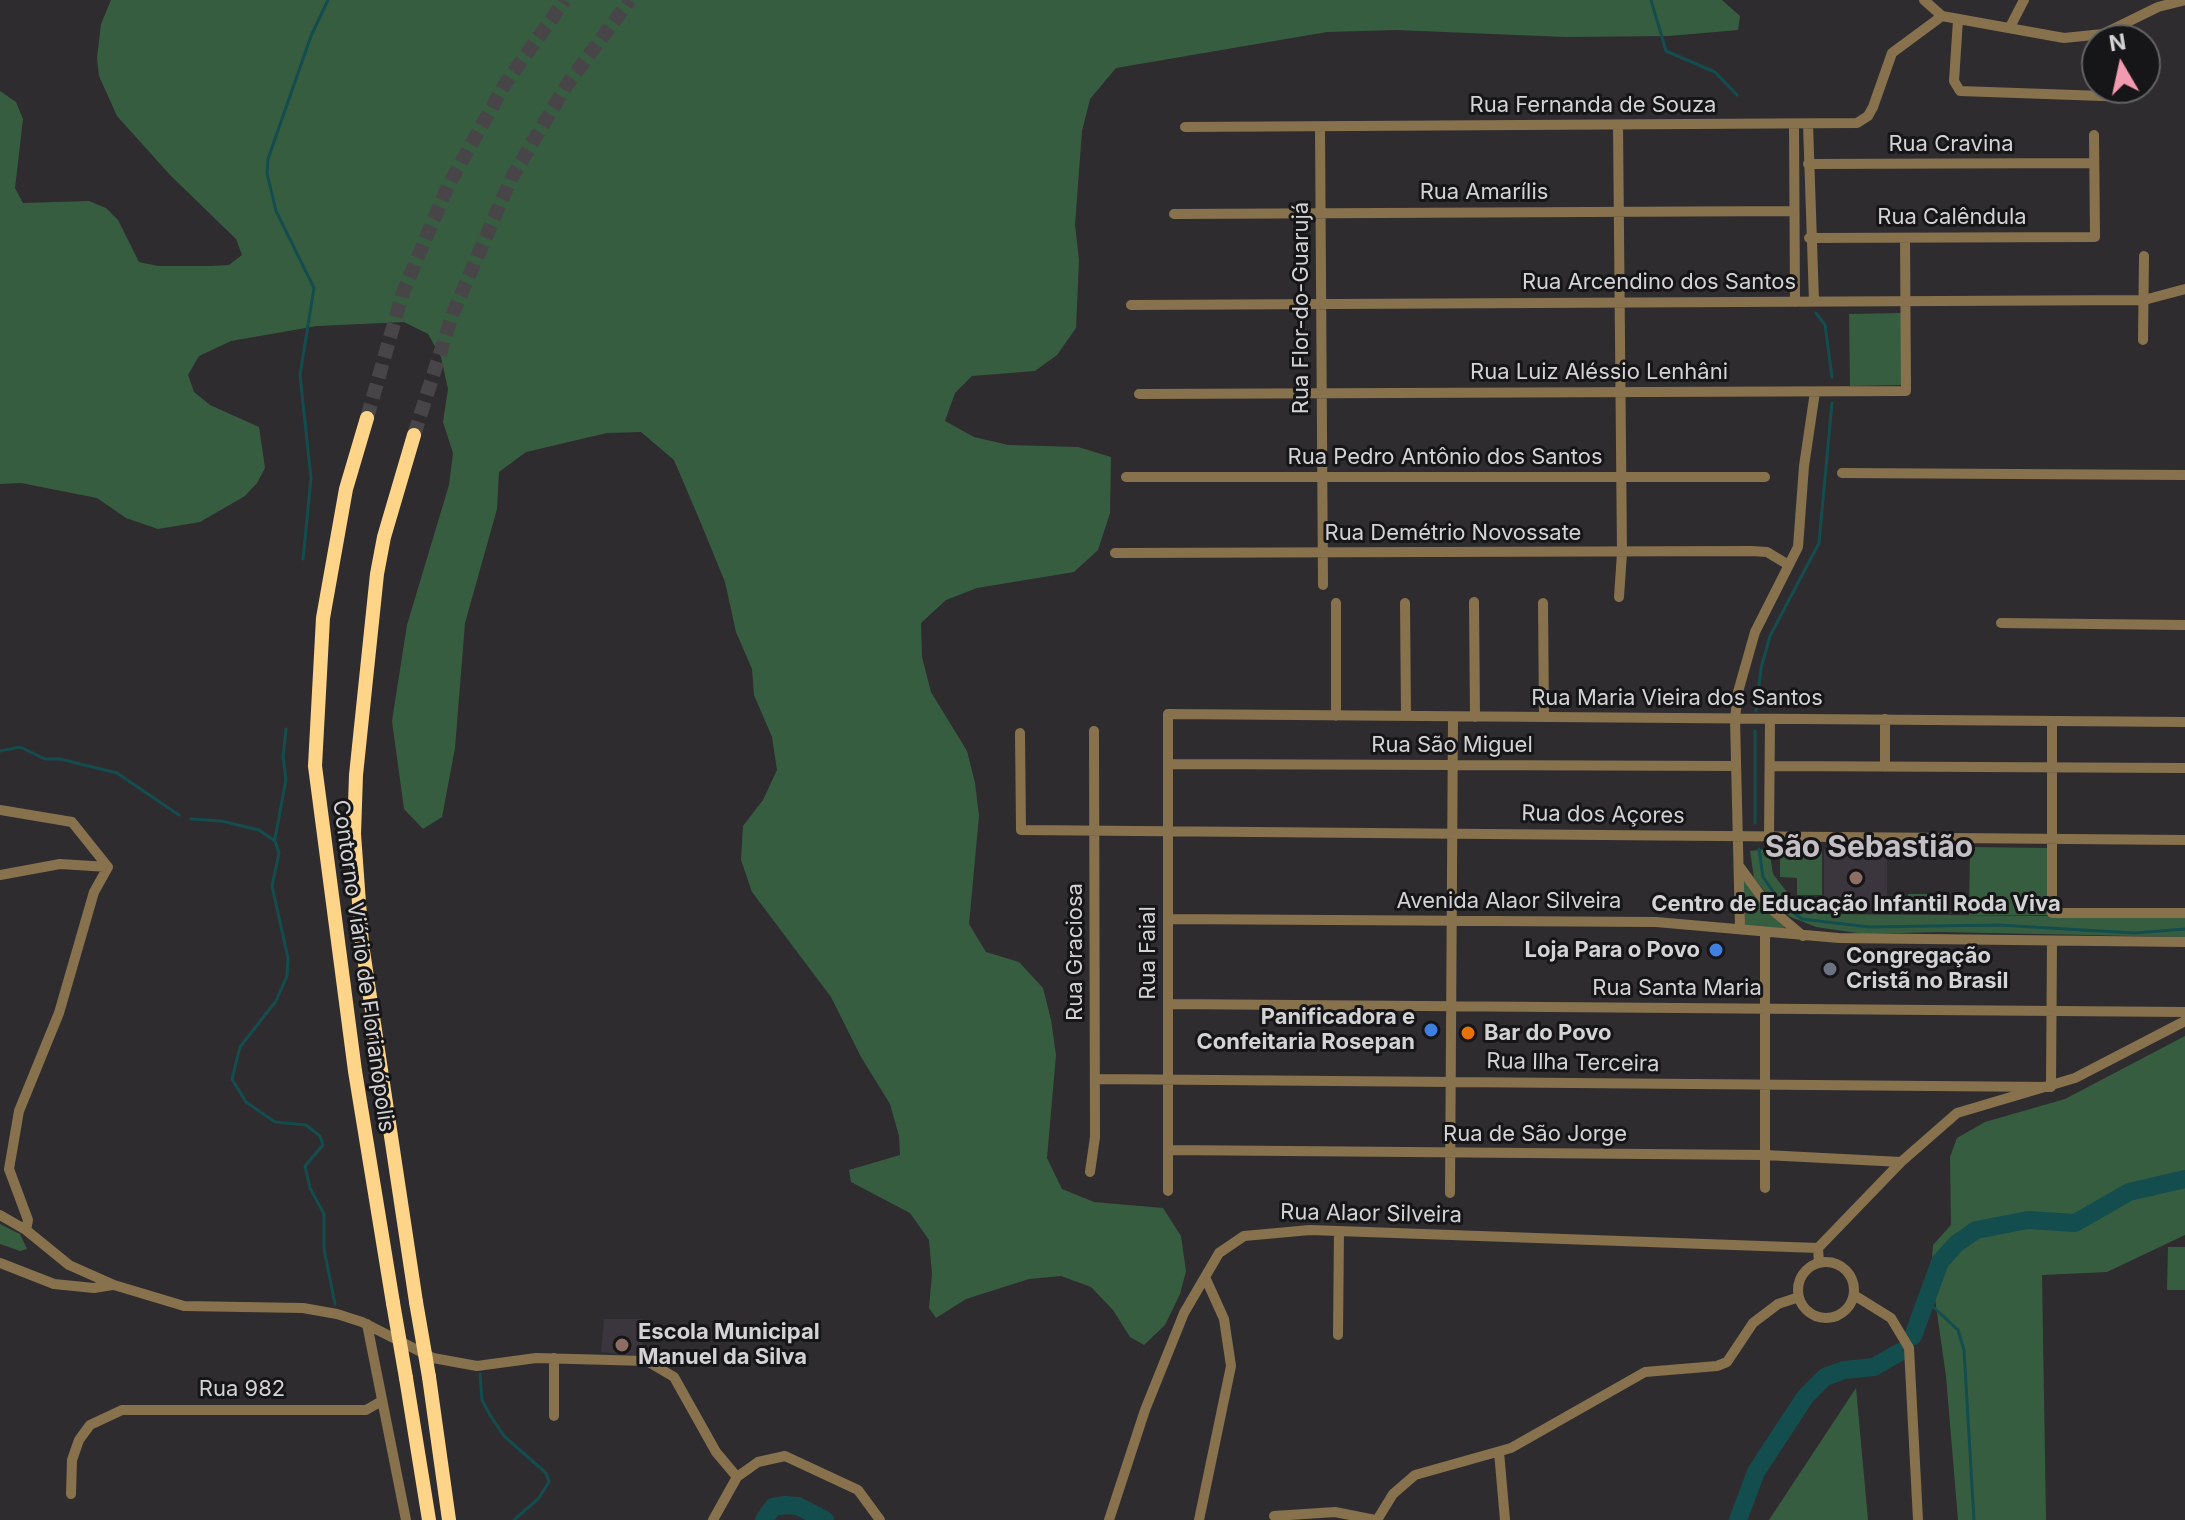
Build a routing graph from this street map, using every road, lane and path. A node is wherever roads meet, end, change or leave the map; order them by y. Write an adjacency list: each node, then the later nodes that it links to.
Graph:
1 (1924, 0): 4 (street)
2 (2024, 0): 6 (street)
3 (2185, 0): 6 (street)
4 (1942, 16): 5 (street); 9 (street, Rua Fernanda de Souza)
5 (1958, 20): 6 (street); 7 (street)
6 (2010, 27)
7 (2081, 95)
8 (1794, 124): 9 (street, Rua Fernanda de Souza); 10 (street, Rua Fernanda de Souza); 16 (street)
9 (1808, 124): 15 (street)
10 (1618, 125): 12 (street, Rua Fernanda de Souza); 17 (street)
11 (1185, 127): 12 (street, Rua Fernanda de Souza)
12 (1320, 127): 18 (street, Rua Flor-do-Guarujá)
13 (2094, 135): 14 (street)
14 (2094, 163): 15 (street, Rua Cravina); 21 (street, Rua Calêndula)
15 (1808, 164): 20 (street)
16 (1794, 211): 17 (street, Rua Amarílis); 28 (street)
17 (1619, 212): 18 (street, Rua Amarílis); 27 (street)
18 (1321, 213): 19 (street, Rua Amarílis); 29 (street, Rua Flor-do-Guarujá)
19 (1174, 214)
20 (1809, 238): 21 (street, Rua Calêndula); 25 (street)
21 (1905, 238): 26 (street, Rua Luiz Aléssio Lenhâni)
22 (2144, 256): 24 (street)
23 (2185, 289): 24 (street, Rua Arcendino dos Santos)
24 (2144, 300): 26 (street, Rua Arcendino dos Santos); 31 (street)
25 (1814, 301): 26 (street, Rua Arcendino dos Santos); 28 (street, Rua Arcendino dos Santos)
26 (1906, 301): 33 (street, Rua Luiz Aléssio Lenhâni)
27 (1620, 302): 28 (street, Rua Arcendino dos Santos); 29 (street, Rua Arcendino dos Santos); 32 (street)
28 (1795, 302)
29 (1321, 304): 30 (street, Rua Arcendino dos Santos); 34 (street, Rua Flor-do-Guarujá)
30 (1131, 305)
31 (2143, 340)
32 (1621, 392): 33 (street, Rua Luiz Aléssio Lenhâni); 34 (street, Rua Luiz Aléssio Lenhâni); 42 (street)
33 (1815, 392): 47 (street)
34 (1322, 393): 35 (street, Rua Luiz Aléssio Lenhâni); 41 (street, Rua Flor-do-Guarujá)
35 (1139, 394)
36 (367, 418): 134 (highway, Contorno Viário de Florianópolis, bridge)
37 (414, 435): 135 (highway, Contorno Viário de Florianópolis, bridge)
38 (1842, 473): 39 (street)
39 (2185, 475)
40 (1126, 477): 41 (street, Rua Pedro Antônio dos Santos)
41 (1322, 477): 42 (street, Rua Pedro Antônio dos Santos); 45 (street, Rua Flor-do-Guarujá)
42 (1622, 477): 43 (street, Rua Pedro Antônio dos Santos); 46 (street)
43 (1765, 477)
44 (1115, 553): 45 (street, Rua Demétrio Novossate)
45 (1323, 553): 46 (street, Rua Demétrio Novossate); 48 (street, Rua Flor-do-Guarujá)
46 (1622, 553): 47 (street, Rua Demétrio Novossate); 49 (street)
47 (1787, 564): 62 (street)
48 (1323, 585)
49 (1619, 597)
50 (1474, 602): 60 (street)
51 (1336, 603): 57 (street)
52 (1405, 603): 58 (street)
53 (1543, 603): 61 (street)
54 (2001, 623): 55 (street)
55 (2185, 625)
56 (1168, 714): 57 (street, Rua Maria Vieira dos Santos); 69 (street, Rua Faial)
57 (1336, 716): 58 (street, Rua Maria Vieira dos Santos)
58 (1406, 716): 59 (street, Rua Maria Vieira dos Santos)
59 (1453, 717): 60 (street, Rua Maria Vieira dos Santos); 70 (street)
60 (1475, 717): 61 (street, Rua Maria Vieira dos Santos)
61 (1544, 717): 62 (street, Rua Maria Vieira dos Santos)
62 (1735, 719): 63 (street, Rua Maria Vieira dos Santos); 71 (street)
63 (1770, 719): 64 (street, Rua Maria Vieira dos Santos); 72 (street)
64 (1885, 719): 65 (street, Rua Maria Vieira dos Santos); 73 (street)
65 (2052, 721): 66 (street, Rua Maria Vieira dos Santos); 74 (street)
66 (2185, 722)
67 (1094, 731): 77 (street, Rua Graciosa)
68 (1020, 733): 77 (street, Rua dos Açores)
69 (1168, 764): 70 (street, Rua São Miguel); 78 (street, Rua Faial)
70 (1453, 765): 71 (street, Rua São Miguel); 79 (street)
71 (1736, 766): 80 (street)
72 (1770, 766): 73 (street); 81 (street)
73 (1885, 767): 74 (street)
74 (2052, 768): 75 (street); 82 (street)
75 (2185, 768)
76 (0, 810): 85 (street)
77 (1095, 830): 78 (street, Rua dos Açores); 101 (street, Rua Graciosa)
78 (1168, 831): 79 (street, Rua dos Açores); 88 (street, Rua Faial)
79 (1452, 833): 80 (street, Rua dos Açores); 89 (street)
80 (1738, 836): 81 (street, Rua dos Açores); 84 (street)
81 (1769, 836): 82 (street, Rua dos Açores)
82 (2053, 839): 83 (street, Rua dos Açores); 87 (street)
83 (2185, 840)
84 (1738, 865): 90 (street); 92 (street)
85 (108, 867): 86 (street); 115 (street)
86 (0, 875)
87 (2185, 913)
88 (1168, 919): 89 (street, Avenida Alaor Silveira); 95 (street, Rua Faial)
89 (1451, 921): 90 (street, Avenida Alaor Silveira); 96 (street)
90 (1740, 928): 91 (street, Avenida Alaor Silveira)
91 (1765, 932): 92 (street, Avenida Alaor Silveira); 97 (street)
92 (1803, 936): 93 (street, Avenida Alaor Silveira)
93 (2052, 941): 94 (street, Avenida Alaor Silveira); 98 (street)
94 (2185, 942)
95 (1168, 1004): 96 (street, Rua Santa Maria); 102 (street, Rua Faial)
96 (1451, 1006): 97 (street, Rua Santa Maria); 103 (street)
97 (1765, 1009): 98 (street, Rua Santa Maria); 104 (street)
98 (2051, 1011): 99 (street, Rua Santa Maria); 105 (street)
99 (2185, 1012)
100 (2185, 1021): 105 (street)
101 (1095, 1079): 102 (street, Rua Ilha Terceira); 110 (street, Rua Graciosa)
102 (1168, 1079): 103 (street, Rua Ilha Terceira); 106 (street, Rua Faial)
103 (1450, 1082): 104 (street, Rua Ilha Terceira); 107 (street)
104 (1765, 1085): 105 (street, Rua Ilha Terceira); 108 (street)
105 (2051, 1087): 109 (street)
106 (1168, 1150): 107 (street, Rua de São Jorge); 112 (street, Rua Faial)
107 (1450, 1153): 108 (street, Rua de São Jorge); 113 (street)
108 (1765, 1155): 109 (street, Rua de São Jorge); 111 (street)
109 (1901, 1162): 117 (street)
110 (1090, 1172)
111 (1765, 1188)
112 (1168, 1191)
113 (1450, 1193)
114 (0, 1215): 115 (street)
115 (26, 1230): 121 (street)
116 (1339, 1231): 117 (street, Rua Alaor Silveira); 120 (street, Rua Alaor Silveira); 125 (street)
117 (1818, 1248): 119 (street)
118 (0, 1263): 121 (street)
119 (1819, 1263): 122 (street); 123 (street)
120 (1205, 1277): 138 (street, Rua Alaor Silveira); 139 (street)
121 (114, 1285): 124 (street)
122 (1854, 1295): 123 (street); 142 (street)
123 (1799, 1297): 129 (street)
124 (367, 1324): 126 (street); 127 (street)
125 (1338, 1335)
126 (554, 1358): 128 (street); 130 (street)
127 (380, 1402): 131 (street, Rua 982); 133 (street)
128 (554, 1416)
129 (1499, 1452): 140 (street); 141 (street)
130 (737, 1477): 136 (street); 137 (street)
131 (71, 1494)
132 (1274, 1516): 140 (street)
133 (406, 1520)
134 (429, 1520)
135 (449, 1520)
136 (713, 1520)
137 (880, 1520)
138 (1109, 1520)
139 (1199, 1520)
140 (1376, 1520)
141 (1505, 1520)
142 (1918, 1520)

